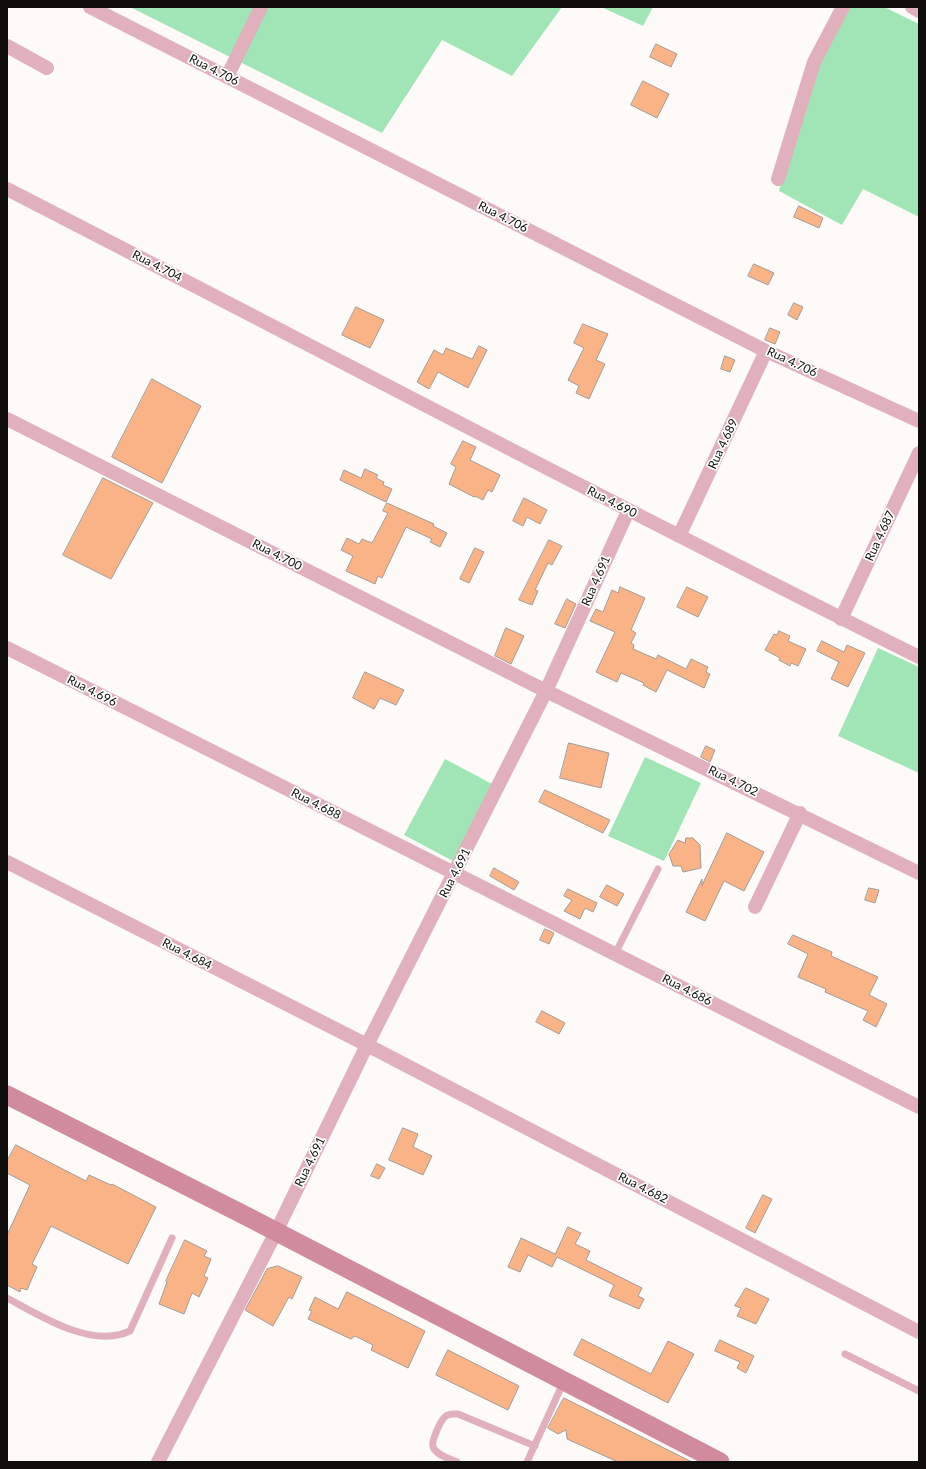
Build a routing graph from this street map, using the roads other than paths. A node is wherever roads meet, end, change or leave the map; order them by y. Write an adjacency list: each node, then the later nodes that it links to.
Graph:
1 (90, 7): 8 (street, Rua 4.706)
2 (262, 7): 8 (street)
3 (843, 7): 9 (street)
4 (912, 7): 5 (street)
5 (919, 10)
6 (7, 46): 7 (street)
7 (47, 68)
8 (227, 77): 12 (street, Rua 4.706)
9 (778, 179)
10 (7, 189): 11 (street, Rua 4.704)
11 (307, 343): 16 (street, Rua 4.690)
12 (766, 350): 14 (street, Rua 4.706); 17 (street, Rua 4.689)
13 (7, 419): 21 (street, Rua 4.700)
14 (919, 421)
15 (919, 453): 18 (street, Rua 4.687)
16 (628, 511): 17 (street, Rua 4.690); 21 (street, Rua 4.691)
17 (679, 536): 18 (street, Rua 4.690)
18 (841, 619): 20 (street, Rua 4.690)
19 (7, 648): 22 (street, Rua 4.696)
20 (919, 657)
21 (546, 691): 23 (street, Rua 4.702); 26 (street, Rua 4.691)
22 (178, 734): 26 (street, Rua 4.688)
23 (800, 813): 27 (street, Rua 4.702); 28 (street)
24 (7, 862): 30 (street, Rua 4.684)
25 (658, 869): 29 (lane)
26 (455, 873): 29 (street, Rua 4.686); 30 (street, Rua 4.691)
27 (919, 873)
28 (755, 907)
29 (615, 954): 32 (street, Rua 4.686)
30 (367, 1045): 33 (street, Rua 4.691); 36 (street, Rua 4.682)
31 (7, 1095): 33 (main road)
32 (919, 1107)
33 (276, 1232): 38 (main road); 42 (street, Rua 4.691)
34 (172, 1238): 35 (lane)
35 (7, 1298)
36 (919, 1332)
37 (845, 1354): 39 (lane)
38 (564, 1381): 40 (lane); 41 (main road)
39 (919, 1391)
40 (535, 1446): 43 (lane); 44 (lane)
41 (711, 1460)
42 (158, 1462)
43 (457, 1462)
44 (528, 1462)

